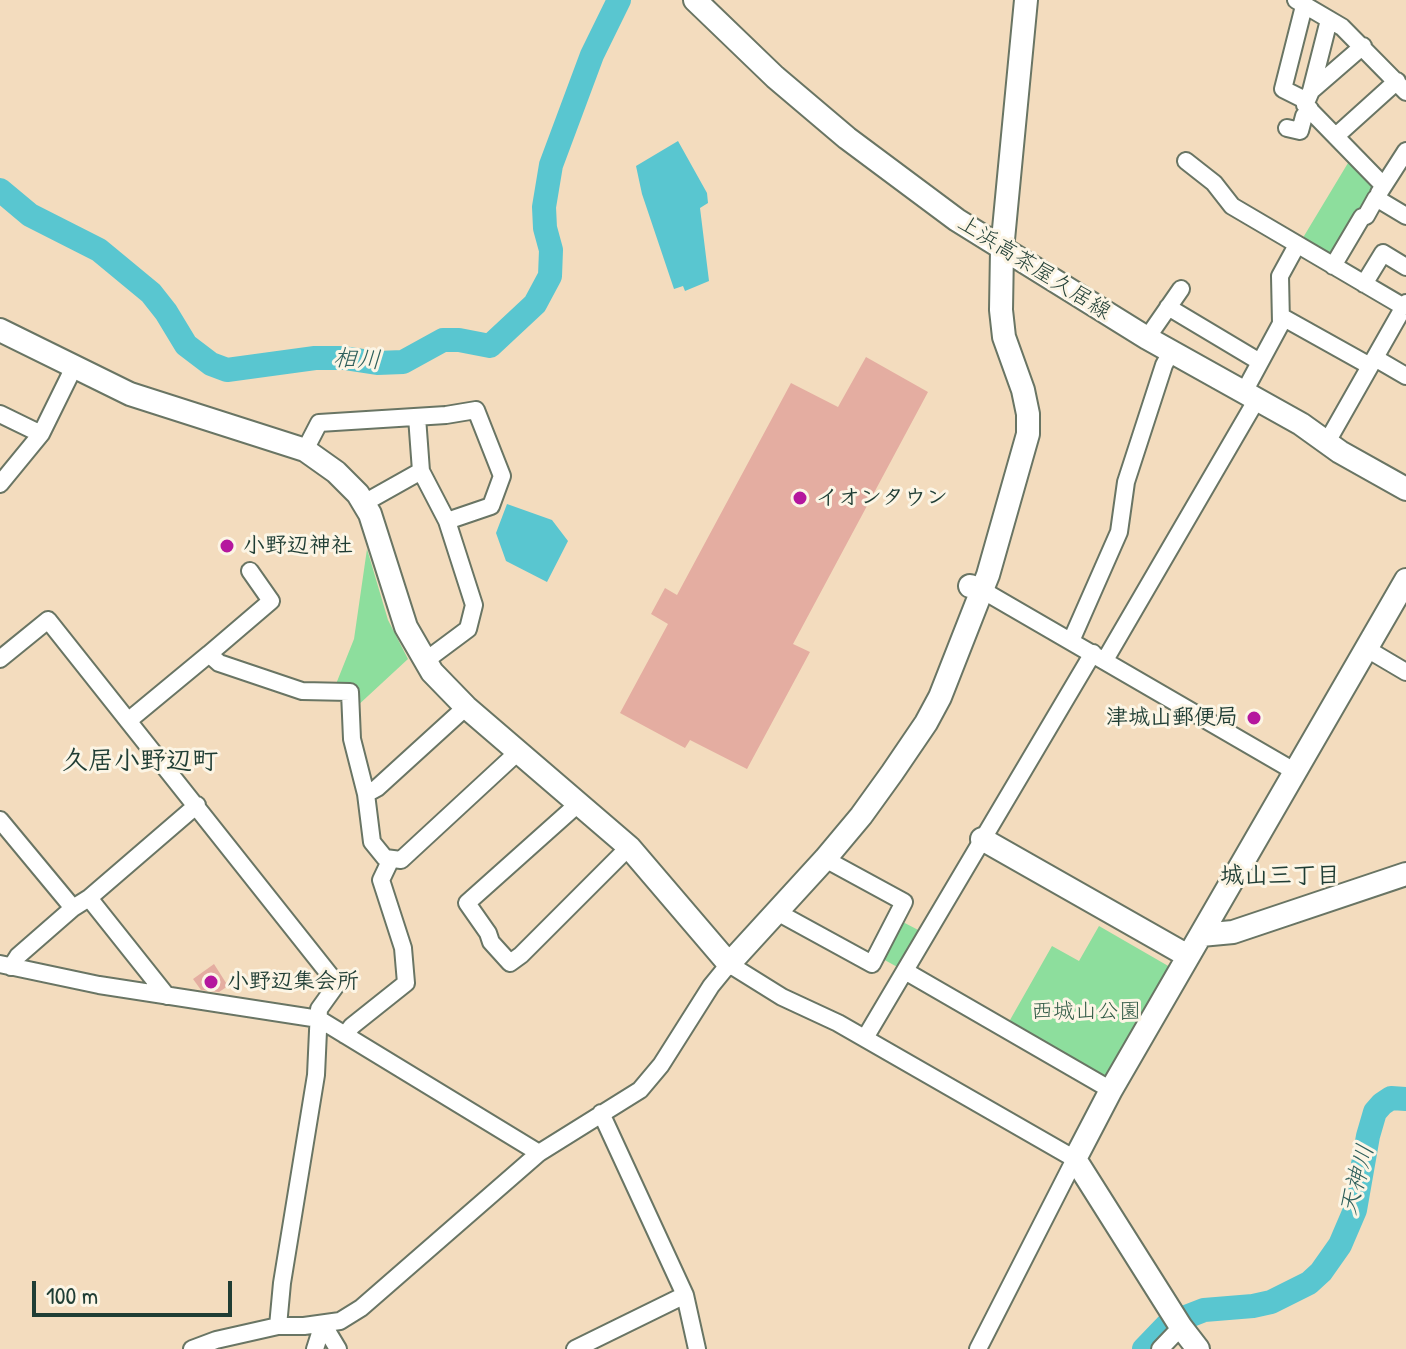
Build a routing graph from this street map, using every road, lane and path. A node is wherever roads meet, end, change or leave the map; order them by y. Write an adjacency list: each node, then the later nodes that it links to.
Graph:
1 (695, 0): 15 (street, 上浜高茶屋久居線)
2 (1026, 0): 15 (street)
3 (1300, 3): 4 (street); 7 (street)
4 (1329, 20): 5 (street); 7 (street)
5 (1363, 46): 6 (street); 7 (street)
6 (1401, 86): 9 (street)
7 (1309, 101): 8 (street); 9 (street)
8 (1287, 128)
9 (1336, 136): 12 (street)
10 (1405, 154): 12 (street)
11 (1186, 161): 14 (street)
12 (1380, 192): 13 (street); 16 (street)
13 (1406, 216)
14 (1297, 245): 16 (street); 22 (street)
15 (1002, 250): 24 (street, 上浜高茶屋久居線); 43 (street)
16 (1333, 266): 18 (street)
17 (1406, 267): 18 (street)
18 (1364, 284): 20 (street)
19 (1181, 289): 21 (street)
20 (1405, 306): 27 (street)
21 (1168, 307): 24 (street); 26 (street)
22 (1281, 323): 26 (street); 27 (street)
23 (0, 330): 28 (street)
24 (1147, 338): 25 (street, 上浜高茶屋久居線)
25 (1171, 352): 30 (street, 上浜高茶屋久居線); 44 (street)
26 (1260, 362): 30 (street)
27 (1373, 362): 29 (street); 34 (street)
28 (74, 367): 33 (street); 35 (street)
29 (1406, 376)
30 (1250, 396): 34 (street, 上浜高茶屋久居線); 47 (street)
31 (0, 414): 33 (street)
32 (417, 417): 35 (street); 36 (street); 40 (street)
33 (41, 434): 37 (street)
34 (1327, 442): 38 (street, 上浜高茶屋久居線)
35 (305, 450): 39 (street)
36 (421, 471): 39 (street); 40 (street)
37 (0, 484)
38 (1406, 489)
39 (364, 503): 49 (street)
40 (447, 521): 49 (street)
41 (250, 571): 46 (street)
42 (1406, 580): 45 (street)
43 (975, 587): 44 (street); 62 (street)
44 (1071, 641): 47 (street)
45 (1367, 649): 50 (street); 54 (street)
46 (209, 654): 52 (street); 55 (street)
47 (1099, 657): 54 (street); 59 (street)
48 (0, 659): 52 (street)
49 (425, 661): 51 (street)
50 (1406, 672)
51 (466, 707): 53 (street); 55 (street)
52 (128, 721): 57 (street)
53 (519, 751): 56 (street); 61 (street)
54 (1294, 771): 67 (street)
55 (366, 794): 61 (street)
56 (579, 803): 60 (street); 60 (street)
57 (197, 805): 64 (street); 73 (street)
58 (0, 820): 65 (street)
59 (982, 839): 68 (street); 71 (street)
60 (629, 847): 69 (street)
61 (391, 859): 74 (street)
62 (825, 859): 66 (street); 66 (street)
63 (1406, 874): 67 (street)
64 (89, 898): 65 (street); 72 (street)
65 (73, 908): 70 (street)
66 (777, 912): 69 (street)
67 (1201, 935): 68 (street)
68 (1188, 956): 76 (street)
69 (729, 964): 75 (street); 77 (street)
70 (5, 966): 72 (street)
71 (905, 971): 75 (street); 76 (street)
72 (167, 996): 73 (street)
73 (319, 1019): 74 (street); 83 (street)
74 (345, 1035): 78 (street)
75 (865, 1038): 79 (street)
76 (1111, 1090): 79 (street)
77 (601, 1113): 78 (street); 80 (street)
78 (539, 1153): 82 (street)
79 (1075, 1159): 81 (street); 89 (street)
80 (685, 1295): 87 (street); 88 (street)
81 (1177, 1322): 90 (street); 91 (street)
82 (323, 1324): 83 (street); 85 (street); 86 (street)
83 (278, 1326): 84 (street)
84 (192, 1349)
85 (315, 1349)
86 (338, 1349)
87 (575, 1349)
88 (697, 1349)
89 (978, 1349)
90 (1160, 1349)
91 (1198, 1349)

